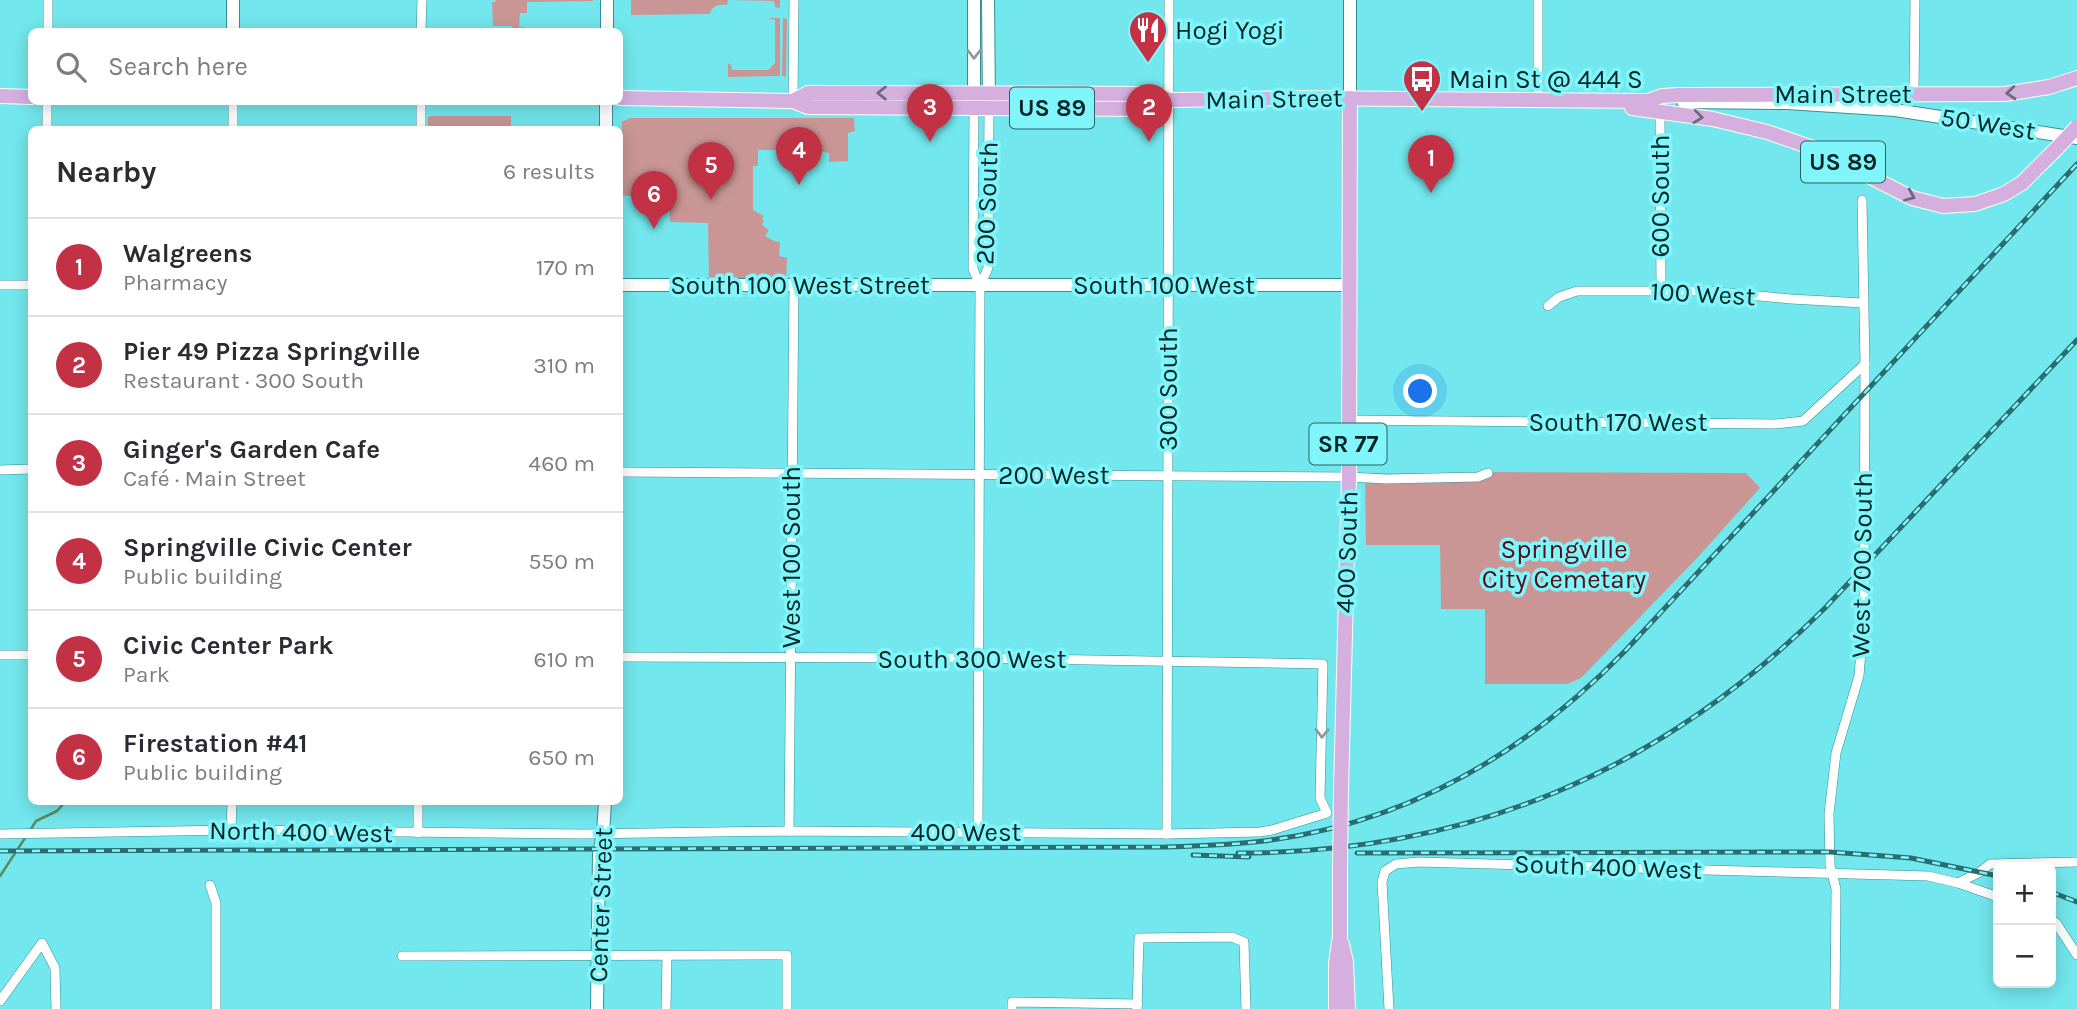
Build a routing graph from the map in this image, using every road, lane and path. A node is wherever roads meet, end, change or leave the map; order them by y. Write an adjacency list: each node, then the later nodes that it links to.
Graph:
1 (48, 0): 12 (street)
2 (233, 0): 13 (street)
3 (422, 0): 14 (street)
4 (607, 0): 15 (street)
5 (794, 0): 25 (street)
6 (974, 0): 22 (street, 200 South, one-way to 22)
7 (988, 0): 22 (street, 200 South)
8 (1169, 0): 23 (street, 300 South)
9 (1350, 0): 21 (street, 400 South)
10 (1538, 0): 24 (street)
11 (1915, 0): 17 (street)
12 (48, 28)
13 (233, 28)
14 (421, 28)
15 (607, 28)
16 (2077, 78): 17 (main road, Main Street / US 89, one-way to 17)
17 (1914, 94): 30 (main road, Main Street / US 89)
18 (0, 96): 19 (main road)
19 (28, 97)
20 (623, 98): 25 (main road, Main Street / US 89)
21 (1350, 98): 23 (main road, Main Street / US 89); 24 (main road, Main Street / US 89); 43 (main road, 400 South / SR 77)
22 (982, 100): 23 (main road, Main Street / US 89); 25 (main road, Main Street / US 89); 44 (street, 200 South); 44 (street, 200 South)
23 (1168, 100): 42 (street, 300 South)
24 (1538, 100): 30 (main road, Main Street / US 89)
25 (793, 101)
26 (47, 105): 31 (street)
27 (233, 105): 32 (street)
28 (421, 105): 33 (street)
29 (606, 105): 34 (street)
30 (1656, 105): 35 (main road, Main Street / US 89, one-way to 35, bridge); 36 (street, 50 West); 45 (street, 600 South)
31 (47, 126)
32 (233, 126)
33 (421, 126)
34 (606, 126)
35 (2077, 127)
36 (2077, 138)
37 (1862, 200): 46 (street, West 700 South)
38 (794, 284): 41 (street, South 100 West Street); 44 (street, South 100 West Street); 53 (street, West 100 South)
39 (0, 285): 40 (street)
40 (28, 285)
41 (623, 285)
42 (1168, 285): 43 (street, South 100 West); 44 (street, South 100 West); 56 (street, 300 South)
43 (1348, 285): 49 (main road, 400 South / SR 77)
44 (981, 286): 55 (street)
45 (1661, 290): 46 (street, 100 West); 47 (street, 100 West)
46 (1863, 303): 48 (street, West 700 South)
47 (1548, 306)
48 (1865, 365): 49 (street, South 170 West); 76 (street, West 700 South)
49 (1348, 420): 57 (main road, 400 South / SR 77)
50 (0, 470): 51 (street)
51 (28, 470)
52 (623, 472): 53 (street, 200 West)
53 (792, 472): 55 (street, 200 West); 61 (street, West 100 South)
54 (1488, 473): 57 (street, 200 West)
55 (979, 474): 56 (street, 200 West); 62 (street)
56 (1168, 476): 57 (street, 200 West); 63 (street, 300 South)
57 (1349, 477): 81 (main road, 400 South / SR 77, bridge)
58 (0, 655): 59 (street)
59 (28, 655)
60 (623, 657): 61 (street, South 300 West)
61 (791, 657): 62 (street, South 300 West); 69 (street, West 100 South)
62 (979, 658): 63 (street, South 300 West); 71 (street)
63 (1167, 661): 67 (street, South 300 West, one-way to 67); 74 (street, 300 South)
64 (232, 805): 68 (street)
65 (418, 805): 70 (street)
66 (605, 805): 73 (street, Center Street)
67 (1327, 813): 74 (street, 400 West)
68 (231, 831): 70 (street, North 400 West); 72 (street, North 400 West)
69 (789, 831): 71 (street, 400 West); 73 (street, 400 West)
70 (418, 833): 73 (street, North 400 West)
71 (978, 833): 74 (street, 400 West)
72 (0, 834)
73 (603, 834): 84 (street, Center Street)
74 (1167, 834)
75 (2077, 862): 77 (street)
76 (1833, 873): 77 (street, South 400 West); 97 (street, South 400 West); 98 (street, West 700 South)
77 (1958, 883): 79 (street, South 400 West)
78 (210, 885): 90 (street)
79 (1993, 895)
80 (2056, 923): 82 (street)
81 (1340, 936): 95 (main road, 400 South / SR 77); 96 (main road, 400 South / SR 77)
82 (2077, 955)
83 (402, 956): 84 (street)
84 (597, 956): 85 (street); 91 (street, Center Street)
85 (667, 956): 92 (street); 93 (street)
86 (0, 1001): 89 (street)
87 (1012, 1005): 88 (street)
88 (1138, 1007): 94 (street)
89 (56, 1009)
90 (216, 1009)
91 (597, 1009)
92 (666, 1009)
93 (787, 1009)
94 (1246, 1009)
95 (1336, 1009)
96 (1348, 1009)
97 (1389, 1009)
98 (1835, 1009)

